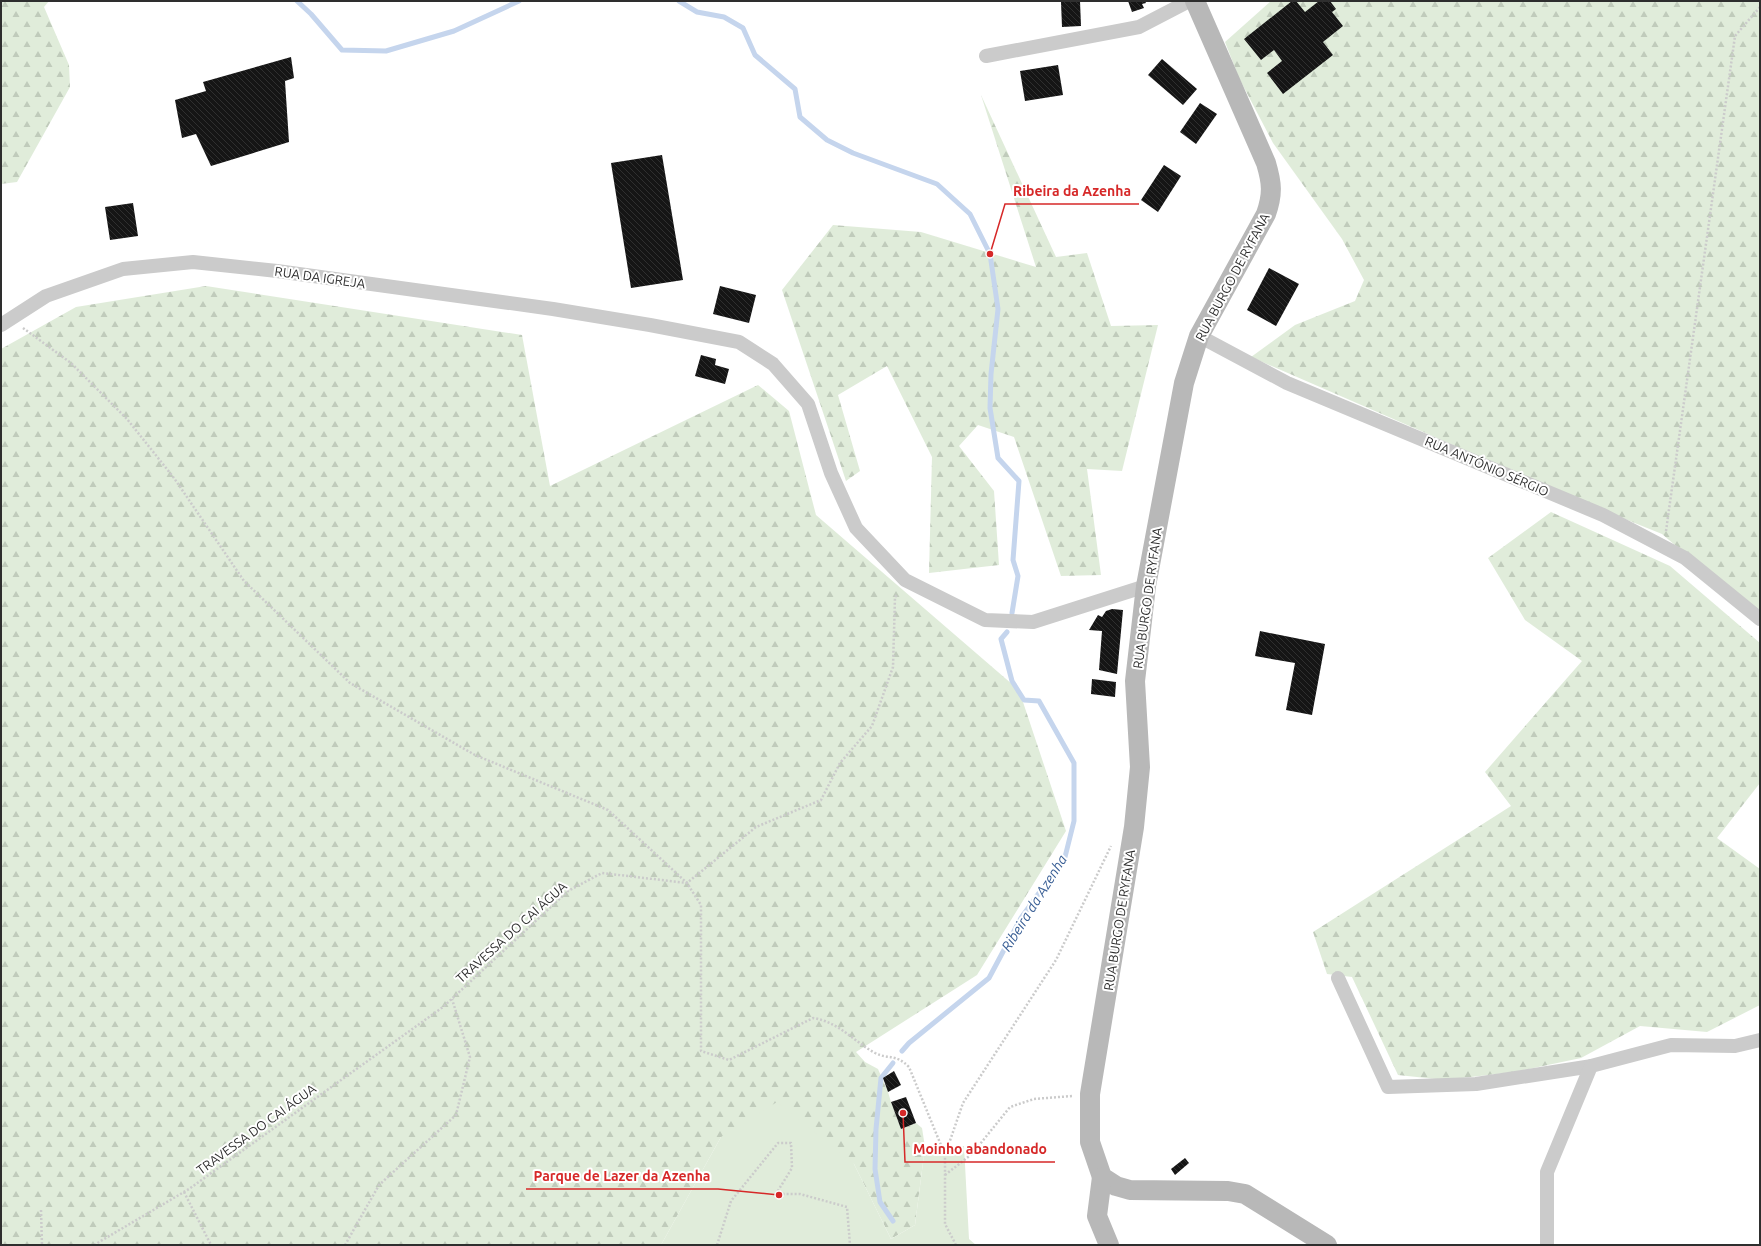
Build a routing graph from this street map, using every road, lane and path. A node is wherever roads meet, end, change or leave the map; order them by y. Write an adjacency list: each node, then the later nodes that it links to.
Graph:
1 (1190, 1): 4 (street)
2 (1195, 1): 6 (main road, RUA BURGO DE RYFANA)
3 (1760, 7): 7 (path)
4 (986, 56)
5 (6, 322): 8 (street, RUA DA IGREJA); 12 (path)
6 (1199, 336): 7 (street, RUA ANTÓNIO SÉRGIO); 9 (main road, RUA BURGO DE RYFANA)
7 (1664, 547): 10 (street, RUA ANTÓNIO SÉRGIO)
8 (907, 581): 9 (street, RUA DA IGREJA); 12 (path)
9 (1146, 586): 17 (main road, RUA BURGO DE RYFANA)
10 (1760, 619)
11 (1112, 845): 18 (path)
12 (687, 883): 14 (path, TRAVESSA DO CAI ÁGUA); 18 (path)
13 (1338, 978): 16 (street)
14 (452, 999): 21 (path, TRAVESSA DO CAI ÁGUA); 26 (path)
15 (1760, 1040): 16 (street)
16 (1592, 1066): 32 (street)
17 (1090, 1094): 19 (path); 20 (main road, RUA BURGO DE RYFANA)
18 (945, 1155): 19 (path)
19 (945, 1175): 29 (path)
20 (1102, 1177): 30 (main road); 31 (main road)
21 (184, 1192): 24 (path, TRAVESSA DO CAI ÁGUA); 25 (path)
22 (41, 1210): 23 (path)
23 (42, 1245)
24 (94, 1245)
25 (211, 1245)
26 (346, 1245)
27 (717, 1245): 28 (path)
28 (850, 1245)
29 (956, 1245)
30 (1109, 1245)
31 (1327, 1245)
32 (1547, 1245)

